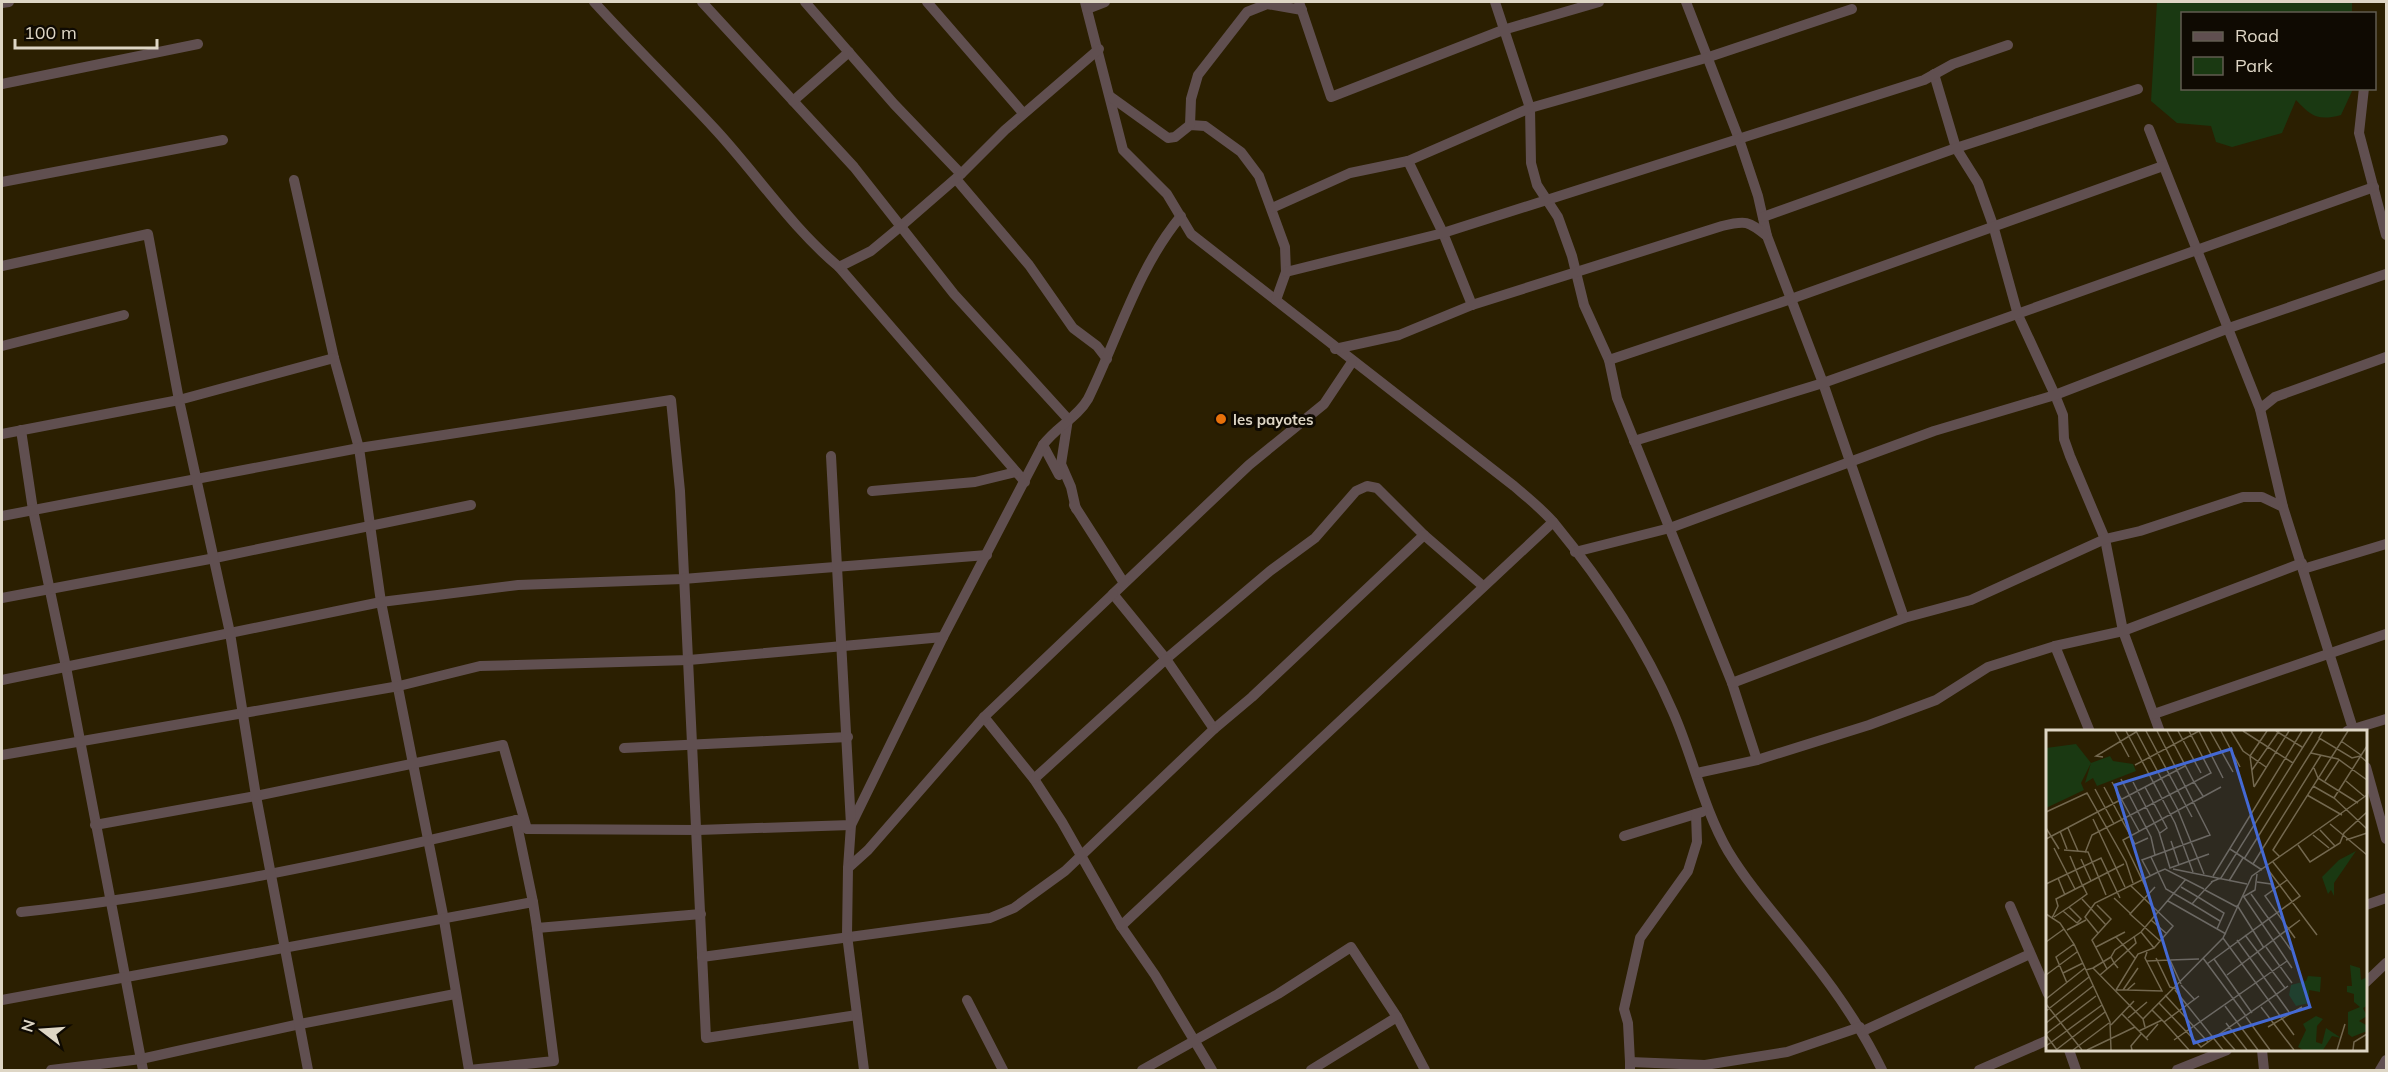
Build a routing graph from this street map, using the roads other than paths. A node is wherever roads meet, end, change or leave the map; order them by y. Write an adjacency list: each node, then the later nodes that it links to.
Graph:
1 (9, 2): 10 (street)
2 (594, 2): 50 (street)
3 (702, 2): 25 (street)
4 (806, 2): 18 (street)
5 (927, 2): 27 (street)
6 (1105, 2): 11 (street)
7 (1495, 2): 14 (street)
8 (1599, 2): 14 (street)
9 (1686, 2): 19 (street)
10 (2, 3)
11 (1086, 5): 17 (street)
12 (1300, 6): 14 (street); 28 (street)
13 (1852, 9): 19 (street)
14 (1503, 30): 26 (street)
15 (198, 44): 21 (street)
16 (2008, 45): 20 (street)
17 (1098, 49): 24 (street); 27 (street)
18 (849, 52): 25 (street); 35 (street)
19 (1706, 58): 26 (street); 30 (street)
20 (1934, 74): 30 (street); 32 (street)
21 (2, 84)
22 (2138, 89): 32 (street)
23 (2364, 90): 38 (street)
24 (1111, 97): 28 (street); 41 (street)
25 (793, 101): 44 (street)
26 (1530, 108): 33 (street); 39 (street)
27 (1023, 113): 35 (street)
28 (1190, 125): 40 (street)
29 (2149, 129): 34 (street)
30 (1739, 139): 39 (street); 42 (street)
31 (223, 140): 37 (street)
32 (1956, 148): 42 (street); 43 (street)
33 (1408, 161): 40 (street); 45 (street)
34 (2163, 166): 43 (street); 48 (street)
35 (958, 176): 44 (street); 64 (street)
36 (294, 180): 63 (street)
37 (2, 182)
38 (2374, 188): 46 (street); 48 (street)
39 (1545, 201): 45 (street); 52 (street)
40 (1272, 208): 51 (street)
41 (1181, 216): 55 (street); 64 (street)
42 (1764, 217): 47 (street)
43 (1993, 225): 54 (street); 58 (street)
44 (900, 227): 50 (street); 71 (street)
45 (1443, 233): 51 (street); 56 (street)
46 (2386, 235)
47 (1767, 236): 52 (street); 54 (street)
48 (2198, 249): 58 (street); 59 (street)
49 (2, 266): 69 (street)
50 (839, 267): 79 (street)
51 (1286, 272): 55 (street)
52 (1575, 272): 56 (street); 65 (street)
53 (2386, 274): 59 (street)
54 (1791, 299): 65 (street); 67 (street)
55 (1276, 300): 61 (street)
56 (1472, 305): 61 (street)
57 (124, 315): 60 (street)
58 (2018, 315): 67 (street); 68 (street)
59 (2229, 328): 68 (street); 70 (street)
60 (2, 346)
61 (1335, 349): 66 (street)
62 (2386, 357): 70 (street)
63 (334, 358): 69 (street); 76 (street)
64 (1107, 359): 71 (street)
65 (1609, 360): 74 (street)
66 (1352, 362): 88 (street); 100 (street)
67 (1822, 383): 74 (street); 78 (street)
68 (2055, 395): 78 (street); 92 (street)
69 (179, 400): 72 (street); 80 (street)
70 (2260, 409): 84 (street)
71 (1068, 419): 75 (street); 85 (street)
72 (21, 430): 73 (street); 86 (street)
73 (2, 434)
74 (1634, 441): 90 (street)
75 (1043, 445): 81 (street); 85 (street)
76 (359, 448): 80 (street); 89 (street); 99 (street)
77 (831, 456): 98 (street)
78 (1848, 463): 90 (street); 106 (street)
79 (1016, 472): 81 (street); 82 (street)
80 (198, 480): 86 (street); 96 (street)
81 (1025, 482): 95 (street)
82 (872, 491)
83 (471, 505): 89 (street)
84 (2283, 507): 92 (street); 97 (street)
85 (1077, 509): 100 (street)
86 (33, 510): 87 (street); 102 (street)
87 (2, 516)
88 (1553, 522): 94 (street); 101 (street)
89 (368, 526): 96 (street); 105 (street)
90 (1670, 528): 94 (street); 118 (street)
91 (1424, 535): 101 (street); 114 (street); 124 (street)
92 (2105, 539): 106 (street); 107 (street)
93 (2386, 544): 97 (street)
94 (1575, 552): 137 (street)
95 (987, 555): 98 (street); 110 (street)
96 (215, 558): 102 (street); 108 (street)
97 (2302, 566): 107 (street); 113 (street)
98 (837, 567): 99 (street); 112 (street)
99 (683, 579): 105 (street); 115 (street)
100 (1124, 583): 103 (street)
101 (1484, 586): 162 (street)
102 (49, 589): 104 (street); 116 (street)
103 (1113, 594): 114 (street); 122 (street)
104 (2, 598)
105 (381, 602): 108 (street); 119 (street)
106 (1905, 618): 118 (street)
107 (2123, 631): 111 (street); 120 (street)
108 (230, 633): 116 (street); 121 (street)
109 (2386, 634): 113 (street)
110 (943, 637): 112 (street); 145 (street)
111 (2055, 646): 125 (street); 134 (street)
112 (842, 647): 115 (street); 129 (street)
113 (2330, 655): 120 (street); 127 (street)
114 (1166, 659): 124 (street); 138 (street)
115 (689, 660): 119 (street); 131 (street)
116 (66, 667): 117 (street); 130 (street)
117 (2, 680)
118 (1732, 683): 134 (street)
119 (399, 686): 121 (street); 135 (street)
120 (2154, 714): 126 (street)
121 (243, 715): 130 (street); 139 (street)
122 (984, 717): 138 (street); 152 (street)
123 (2386, 719): 128 (street)
124 (1214, 729): 151 (street)
125 (2089, 730)
126 (2159, 730)
127 (2351, 730)
128 (2354, 730)
129 (848, 737): 131 (street); 145 (street)
130 (79, 741): 133 (street); 144 (street)
131 (691, 745): 132 (street); 147 (street)
132 (624, 748)
133 (2, 755)
134 (1757, 760): 137 (street)
135 (413, 763): 139 (street); 146 (street); 150 (street)
136 (2367, 770): 142 (street)
137 (1697, 773): 140 (street)
138 (1034, 779): 151 (street)
139 (256, 796): 144 (street); 153 (street)
140 (1708, 810): 141 (street); 178 (street)
141 (1696, 814): 148 (street); 186 (street)
142 (2384, 818): 149 (street)
143 (516, 820): 146 (street); 150 (street); 156 (street)
144 (95, 825): 155 (street)
145 (851, 825): 147 (street); 152 (street)
146 (527, 829): 147 (street)
147 (698, 830): 160 (street)
148 (1624, 836)
149 (2386, 839)
150 (428, 841): 153 (street); 161 (street)
151 (1081, 855): 162 (street); 164 (street)
152 (848, 868): 164 (street)
153 (272, 872): 155 (street); 165 (street)
154 (2386, 898): 157 (street)
155 (111, 902): 159 (street); 169 (street)
156 (533, 902): 161 (street); 163 (street)
157 (2367, 905)
158 (2010, 906): 166 (street)
159 (21, 912)
160 (701, 914): 163 (street); 167 (street)
161 (444, 920): 165 (street); 172 (street)
162 (1121, 926): 179 (street)
163 (537, 928): 188 (street)
164 (848, 935): 167 (street); 175 (street)
165 (286, 948): 169 (street); 177 (street)
166 (2030, 954): 171 (street); 178 (street)
167 (702, 957): 175 (street)
168 (2386, 963): 170 (street)
169 (126, 978): 173 (street); 185 (street)
170 (2367, 981)
171 (2046, 990)
172 (455, 994): 177 (street); 188 (street)
173 (2, 1000)
174 (967, 1000): 192 (street)
175 (857, 1015): 191 (street)
176 (1397, 1017): 179 (street); 195 (street); 196 (street)
177 (300, 1024): 185 (street); 190 (street)
178 (1861, 1029): 187 (street); 197 (street)
179 (1195, 1040): 193 (street); 194 (street)
180 (2046, 1041): 198 (street)
181 (2069, 1051): 199 (street)
182 (2225, 1051): 200 (street)
183 (2262, 1051): 201 (street)
184 (2386, 1060): 202 (street)
185 (142, 1065): 189 (street)
186 (1630, 1066): 187 (street)
187 (1706, 1068)
188 (469, 1070)
189 (51, 1071)
190 (308, 1071)
191 (864, 1071)
192 (1003, 1071)
193 (1142, 1071)
194 (1212, 1071)
195 (1311, 1071)
196 (1425, 1071)
197 (1882, 1071)
198 (1979, 1071)
199 (2076, 1071)
200 (2177, 1071)
201 (2264, 1071)
202 (2380, 1071)

